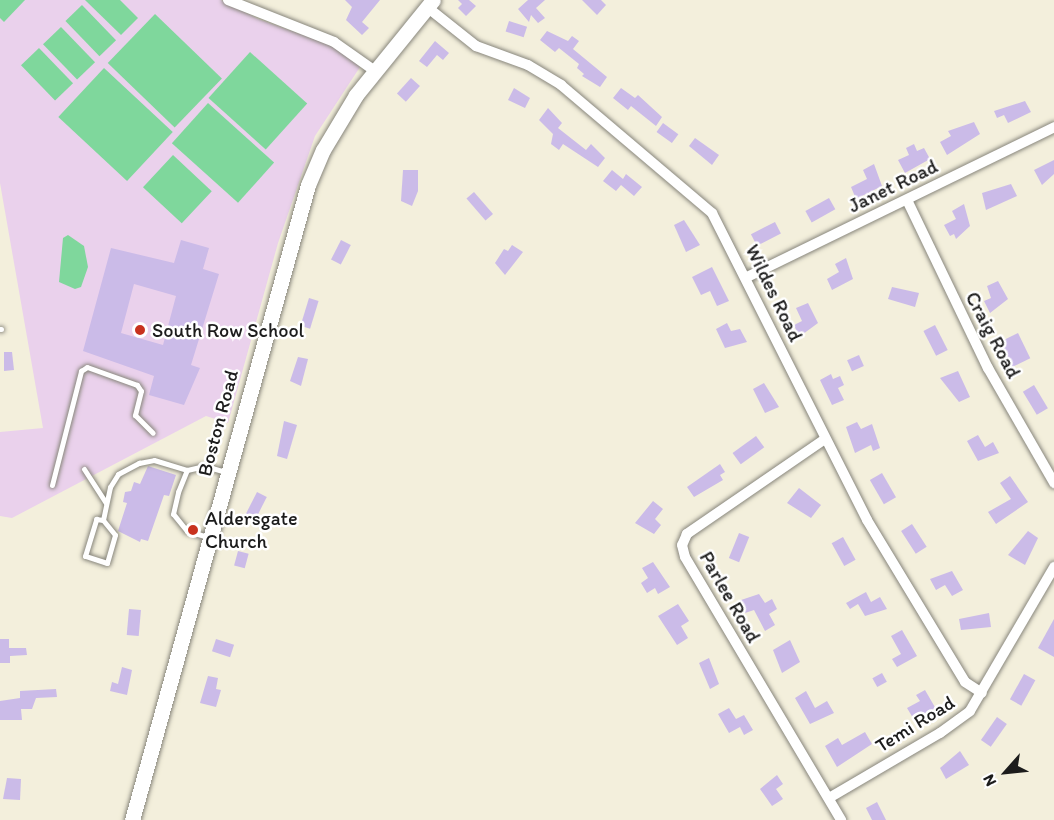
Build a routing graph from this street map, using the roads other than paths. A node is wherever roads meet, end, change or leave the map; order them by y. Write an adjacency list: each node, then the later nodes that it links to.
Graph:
1 (228, 0): 3 (street)
2 (430, 3): 3 (main road, Boston Road); 6 (street, Wildes Road)
3 (375, 71): 11 (main road, Boston Road)
4 (1054, 127): 5 (street, Janet Road)
5 (906, 200): 6 (street, Janet Road); 12 (street, Craig Road)
6 (747, 277): 8 (street, Wildes Road)
7 (153, 433): 13 (lane)
8 (825, 439): 18 (street, Wildes Road); 19 (street, Parlee Road)
9 (84, 468): 14 (lane)
10 (187, 470): 11 (lane); 14 (lane); 16 (lane)
11 (226, 472): 16 (main road, Boston Road)
12 (1054, 483)
13 (52, 486)
14 (106, 503): 15 (lane)
15 (103, 520): 15 (lane)
16 (208, 537): 20 (main road, Boston Road)
17 (1054, 567): 18 (street, Temi Road)
18 (982, 693): 19 (street, Temi Road)
19 (829, 798): 21 (street, Parlee Road)
20 (132, 820)
21 (841, 820)

